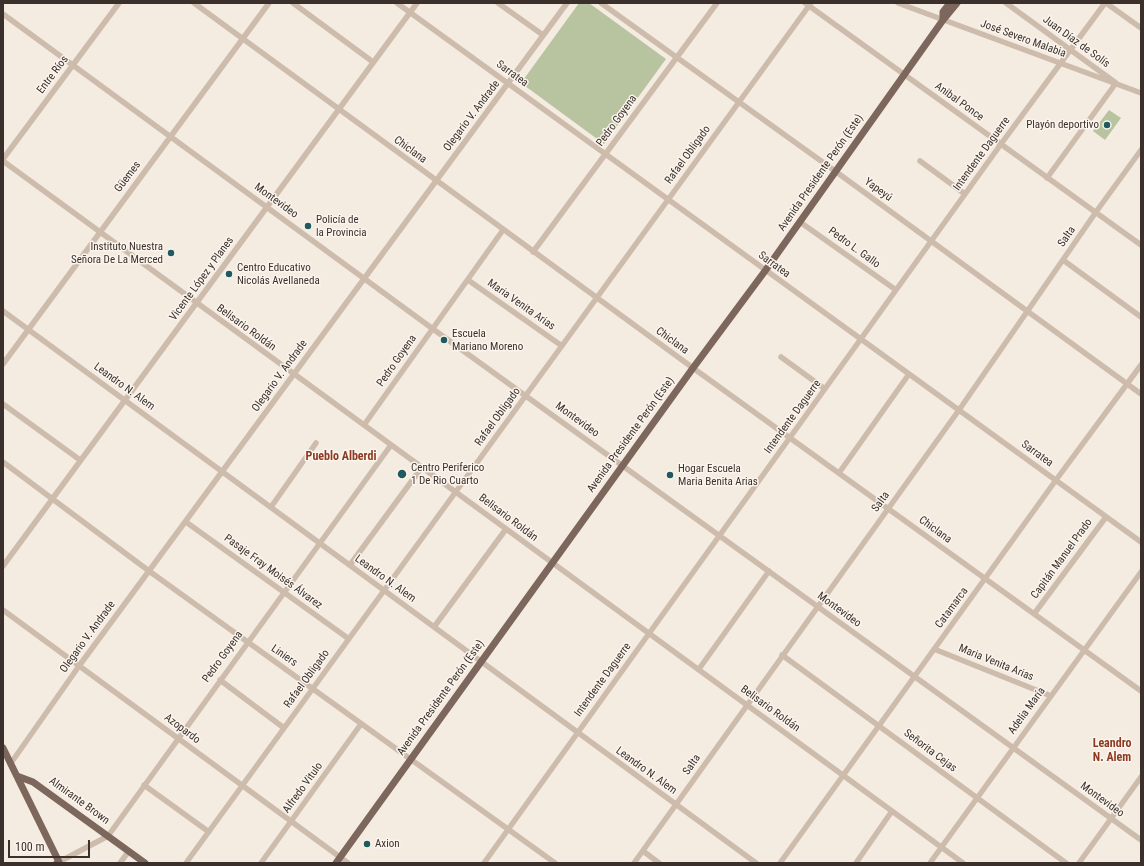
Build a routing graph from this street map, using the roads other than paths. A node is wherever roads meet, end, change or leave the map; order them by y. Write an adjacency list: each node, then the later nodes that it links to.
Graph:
1 (119, 3): 26 (street, Entre Ríos)
2 (194, 3): 22 (street, Chiclana)
3 (269, 3): 22 (street, Güemes)
4 (293, 3): 25 (street)
5 (397, 3): 17 (street, Sarratea)
6 (417, 3): 17 (street, Vicente López y Planes)
7 (498, 3): 21 (street)
8 (567, 3): 21 (street, Olegario V. Andrade)
9 (601, 3): 24 (street, Yapeyú)
10 (717, 3): 24 (street, Pedro Goyena)
11 (898, 3): 19 (street, José Severo Malabia)
12 (950, 3): 19 (main road, Avenida Presidente Perón (Este))
13 (957, 3): 19 (main road, Avenida Presidente Perón (Este))
14 (1006, 3): 23 (street, Juan Díaz de Solís)
15 (1106, 3): 20 (street); 23 (street, Intendente Daguerre)
16 (808, 4): 28 (street, Anibal Ponce); 34 (street, Rafael Obligado)
17 (410, 13): 25 (street, Vicente López y Planes); 30 (street, Sarratea)
18 (3, 14): 26 (street, Montevideo)
19 (943, 20): 27 (street, José Severo Malabia); 28 (main road, Avenida Presidente Perón (Este))
20 (1141, 28)
21 (543, 36): 30 (street, Olegario V. Andrade)
22 (242, 39): 35 (street, Chiclana); 36 (street, Güemes)
23 (1070, 50): 27 (street, Intendente Daguerre); 29 (street, Juan Díaz de Solís)
24 (677, 58): 34 (street, Yapeyú); 39 (street, Pedro Goyena)
25 (374, 62): 35 (street, Vicente López y Planes)
26 (74, 64): 36 (street, Montevideo); 40 (street, Entre Ríos)
27 (1061, 64): 29 (street, José Severo Malabia); 37 (street, Intendente Daguerre)
28 (904, 75): 37 (street, Anibal Ponce); 42 (main road, Avenida Presidente Perón (Este))
29 (1116, 83): 31 (street, José Severo Malabia); 43 (street)
30 (508, 84): 39 (street, Sarratea); 44 (street, Olegario V. Andrade)
31 (1131, 89): 32 (street, José Severo Malabia); 33 (street)
32 (1141, 93)
33 (1141, 96)
34 (738, 103): 42 (street, Yapeyú); 46 (street, Rafael Obligado)
35 (338, 110): 44 (street, Chiclana); 47 (street, Vicente López y Planes)
36 (171, 136): 47 (street, Montevideo); 51 (street, Güemes)
37 (1001, 144): 43 (street, Anibal Ponce); 45 (street, Intendente Daguerre)
38 (1141, 150): 48 (street, Salta)
39 (607, 154): 46 (street, Sarratea); 54 (street, Pedro Goyena)
40 (3, 160): 51 (street, Belisario Roldán)
41 (920, 161): 45 (street)
42 (835, 171): 49 (main road, Avenida Presidente Perón (Este)); 52 (street, Yapeyú)
43 (1047, 178): 48 (street, Anibal Ponce)
44 (436, 181): 50 (street, Chiclana); 57 (street, Olegario V. Andrade)
45 (965, 194): 52 (street, Intendente Daguerre)
46 (668, 200): 56 (street, Sarratea); 60 (street, Rafael Obligado)
47 (268, 206): 57 (street, Montevideo); 61 (street, Vicente López y Planes)
48 (1096, 212): 53 (street, Anibal Ponce); 55 (street, Salta)
49 (800, 222): 56 (main road, Avenida Presidente Perón (Este)); 59 (street, Pedro L. Gallo)
50 (503, 230): 54 (street, Chiclana); 58 (street, Pedro Goyena)
51 (99, 233): 61 (street, Belisario Roldán); 66 (street, Güemes)
52 (931, 241): 59 (street, Intendente Daguerre); 63 (street, Yapeyú)
53 (1141, 245)
54 (533, 252): 60 (street, Chiclana)
55 (1063, 260): 63 (street, Salta); 64 (street)
56 (765, 271): 67 (street, Sarratea); 72 (main road, Avenida Presidente Perón (Este))
57 (364, 278): 65 (street, Montevideo); 73 (street, Olegario V. Andrade)
58 (468, 280): 65 (street, Pedro Goyena); 68 (street, Maria Venita Arias)
59 (896, 290): 67 (street, Intendente Daguerre)
60 (597, 298): 68 (street, Rafael Obligado); 72 (street, Chiclana)
61 (196, 304): 73 (street, Belisario Roldán); 79 (street, Vicente López y Planes)
62 (3, 311): 66 (street, Leandro N. Alem)
63 (1027, 312): 75 (street, Yapeyú); 81 (street, Salta)
64 (1141, 317)
65 (433, 329): 78 (street, Montevideo); 82 (street, Pedro Goyena)
66 (28, 330): 70 (street, Güemes); 79 (street, Leandro N. Alem)
67 (861, 339): 74 (street, Sarratea); 76 (street, Intendente Daguerre)
68 (562, 346): 78 (street, Rafael Obligado)
69 (781, 357): 76 (street)
70 (3, 364)
71 (1141, 365): 75 (street, Catamarca)
72 (693, 368): 83 (street, Chiclana); 88 (main road, Avenida Presidente Perón (Este))
73 (293, 374): 82 (street, Belisario Roldán); 90 (street, Olegario V. Andrade)
74 (909, 374): 81 (street, Sarratea); 91 (street)
75 (1127, 384): 77 (street, Yapeyú); 92 (street, Catamarca)
76 (825, 389): 83 (street, Intendente Daguerre)
77 (1141, 394)
78 (526, 395): 88 (street, Montevideo); 93 (street, Rafael Obligado)
79 (125, 400): 86 (street, Vicente López y Planes); 90 (street, Leandro N. Alem)
80 (3, 404): 86 (street)
81 (959, 410): 92 (street, Sarratea); 96 (street, Salta)
82 (364, 425): 85 (street, Belisario Roldán)
83 (790, 438): 91 (street, Chiclana); 100 (street, Intendente Daguerre)
84 (316, 443): 95 (street)
85 (391, 445): 89 (street, Belisario Roldán); 102 (street, Pedro Goyena)
86 (80, 460): 94 (street, Vicente López y Planes)
87 (3, 462): 94 (street, Liniers)
88 (623, 466): 100 (street, Montevideo); 103 (main road, Avenida Presidente Perón (Este))
89 (422, 467): 93 (street, Belisario Roldán); 104 (street)
90 (222, 471): 95 (street, Leandro N. Alem); 98 (street, Olegario V. Andrade)
91 (839, 473): 96 (street, Chiclana)
92 (1056, 480): 97 (street, Sarratea); 109 (street, Catamarca)
93 (456, 492): 99 (street, Belisario Roldán); 110 (street, Rafael Obligado)
94 (52, 498): 105 (street, Vicente López y Planes); 106 (street, Liniers)
95 (271, 507): 102 (street, Leandro N. Alem)
96 (888, 508): 109 (street, Chiclana); 112 (street, Salta)
97 (1106, 517): 101 (street, Sarratea); 114 (street, Capitán Manuel Prado)
98 (186, 522): 106 (street, Olegario V. Andrade); 111 (street, Pasaje Fray Moisés Álvarez)
99 (506, 529): 103 (street, Belisario Roldán); 115 (street)
100 (720, 535): 107 (street, Montevideo); 116 (street, Intendente Daguerre)
101 (1141, 542)
102 (320, 543): 104 (street, Leandro N. Alem); 111 (street, Pedro Goyena)
103 (553, 564): 116 (street, Belisario Roldán); 122 (main road, Avenida Presidente Perón (Este))
104 (350, 565): 110 (street, Leandro N. Alem)
105 (3, 566)
106 (149, 571): 118 (street, Liniers); 123 (street, Olegario V. Andrade)
107 (769, 571): 112 (street, Montevideo); 124 (street)
108 (1141, 572): 120 (street, Adelia María)
109 (985, 578): 114 (street, Chiclana); 119 (street, Catamarca)
110 (384, 591): 115 (street, Leandro N. Alem); 117 (street, Rafael Obligado)
111 (284, 592): 117 (street, Pasaje Fray Moisés Álvarez); 118 (street, Pedro Goyena)
112 (818, 606): 121 (street, Salta); 125 (street, Montevideo)
113 (3, 610): 123 (street, Azopardo)
114 (1034, 614): 120 (street, Chiclana)
115 (434, 627): 122 (street, Leandro N. Alem)
116 (649, 633): 124 (street, Belisario Roldán); 134 (street, Intendente Daguerre)
117 (349, 639): 127 (street, Rafael Obligado)
118 (248, 642): 126 (street, Pedro Goyena); 127 (street, Liniers)
119 (934, 649): 125 (street, Catamarca); 129 (street, Maria Venita Arias)
120 (1084, 650): 128 (street, Chiclana); 129 (street, Adelia María)
121 (782, 655): 130 (street, Salta); 132 (street, Señorita Cejas)
122 (480, 662): 134 (street, Leandro N. Alem); 138 (main road, Avenida Presidente Perón (Este))
123 (79, 666): 135 (street, Azopardo); 139 (street, Olegario V. Andrade)
124 (699, 669): 130 (street, Belisario Roldán)
125 (914, 677): 132 (street, Catamarca); 137 (street, Montevideo)
126 (220, 680): 133 (street); 135 (street, Pedro Goyena)
127 (313, 689): 131 (street, Liniers); 133 (street, Rafael Obligado)
128 (1141, 691)
129 (1051, 696): 137 (street, Adelia María)
130 (746, 704): 140 (street, Belisario Roldán); 146 (street, Salta)
131 (361, 724): 138 (street, Liniers); 149 (street, Alfredo Vitulo)
132 (879, 725): 140 (street, Catamarca); 145 (street, Señorita Cejas)
133 (284, 728): 144 (street, Rafael Obligado)
134 (578, 733): 146 (street, Leandro N. Alem); 150 (street, Intendente Daguerre)
135 (178, 738): 143 (street, Pedro Goyena); 144 (street, Azopardo)
136 (3, 748): 139 (main road)
137 (1013, 748): 145 (street, Adelia María); 148 (street, Montevideo)
138 (411, 759): 150 (street, Liniers); 157 (main road, Avenida Presidente Perón (Este))
139 (10, 763): 141 (main road)
140 (843, 775): 147 (street, Belisario Roldán); 169 (street, Catamarca)
141 (17, 776): 152 (main road, Almirante Brown); 158 (main road)
142 (1141, 778): 148 (street)
143 (144, 785): 151 (street); 152 (street, Pedro Goyena)
144 (242, 786): 149 (street, Azopardo); 151 (street, Rafael Obligado)
145 (978, 799): 154 (street, Adelia María); 173 (street, Señorita Cejas)
146 (676, 805): 156 (street, Salta); 168 (street, Leandro N. Alem)
147 (892, 811): 154 (street, Belisario Roldán); 170 (street)
148 (1111, 818): 153 (street, Montevideo); 174 (street)
149 (290, 822): 157 (street, Azopardo); 162 (street, Alfredo Vitulo)
150 (508, 830): 164 (street, Intendente Daguerre); 165 (street, Liniers)
151 (208, 832): 161 (street, Rafael Obligado)
152 (108, 836): 155 (main road, Almirante Brown); 158 (street, Pedro Goyena)
153 (1141, 840)
154 (941, 847): 171 (street, Adelia María); 172 (street, Belisario Roldán)
155 (129, 851): 159 (street); 160 (main road, Almirante Brown)
156 (643, 851): 166 (street, Salta); 167 (street)
157 (338, 860): 163 (street, Azopardo)
158 (58, 862)
159 (120, 863)
160 (145, 863)
161 (186, 863)
162 (261, 863)
163 (348, 863)
164 (484, 863)
165 (555, 863)
166 (634, 863)
167 (659, 863)
168 (756, 863)
169 (780, 863)
170 (856, 863)
171 (930, 863)
172 (963, 863)
173 (1066, 863)
174 (1079, 863)

